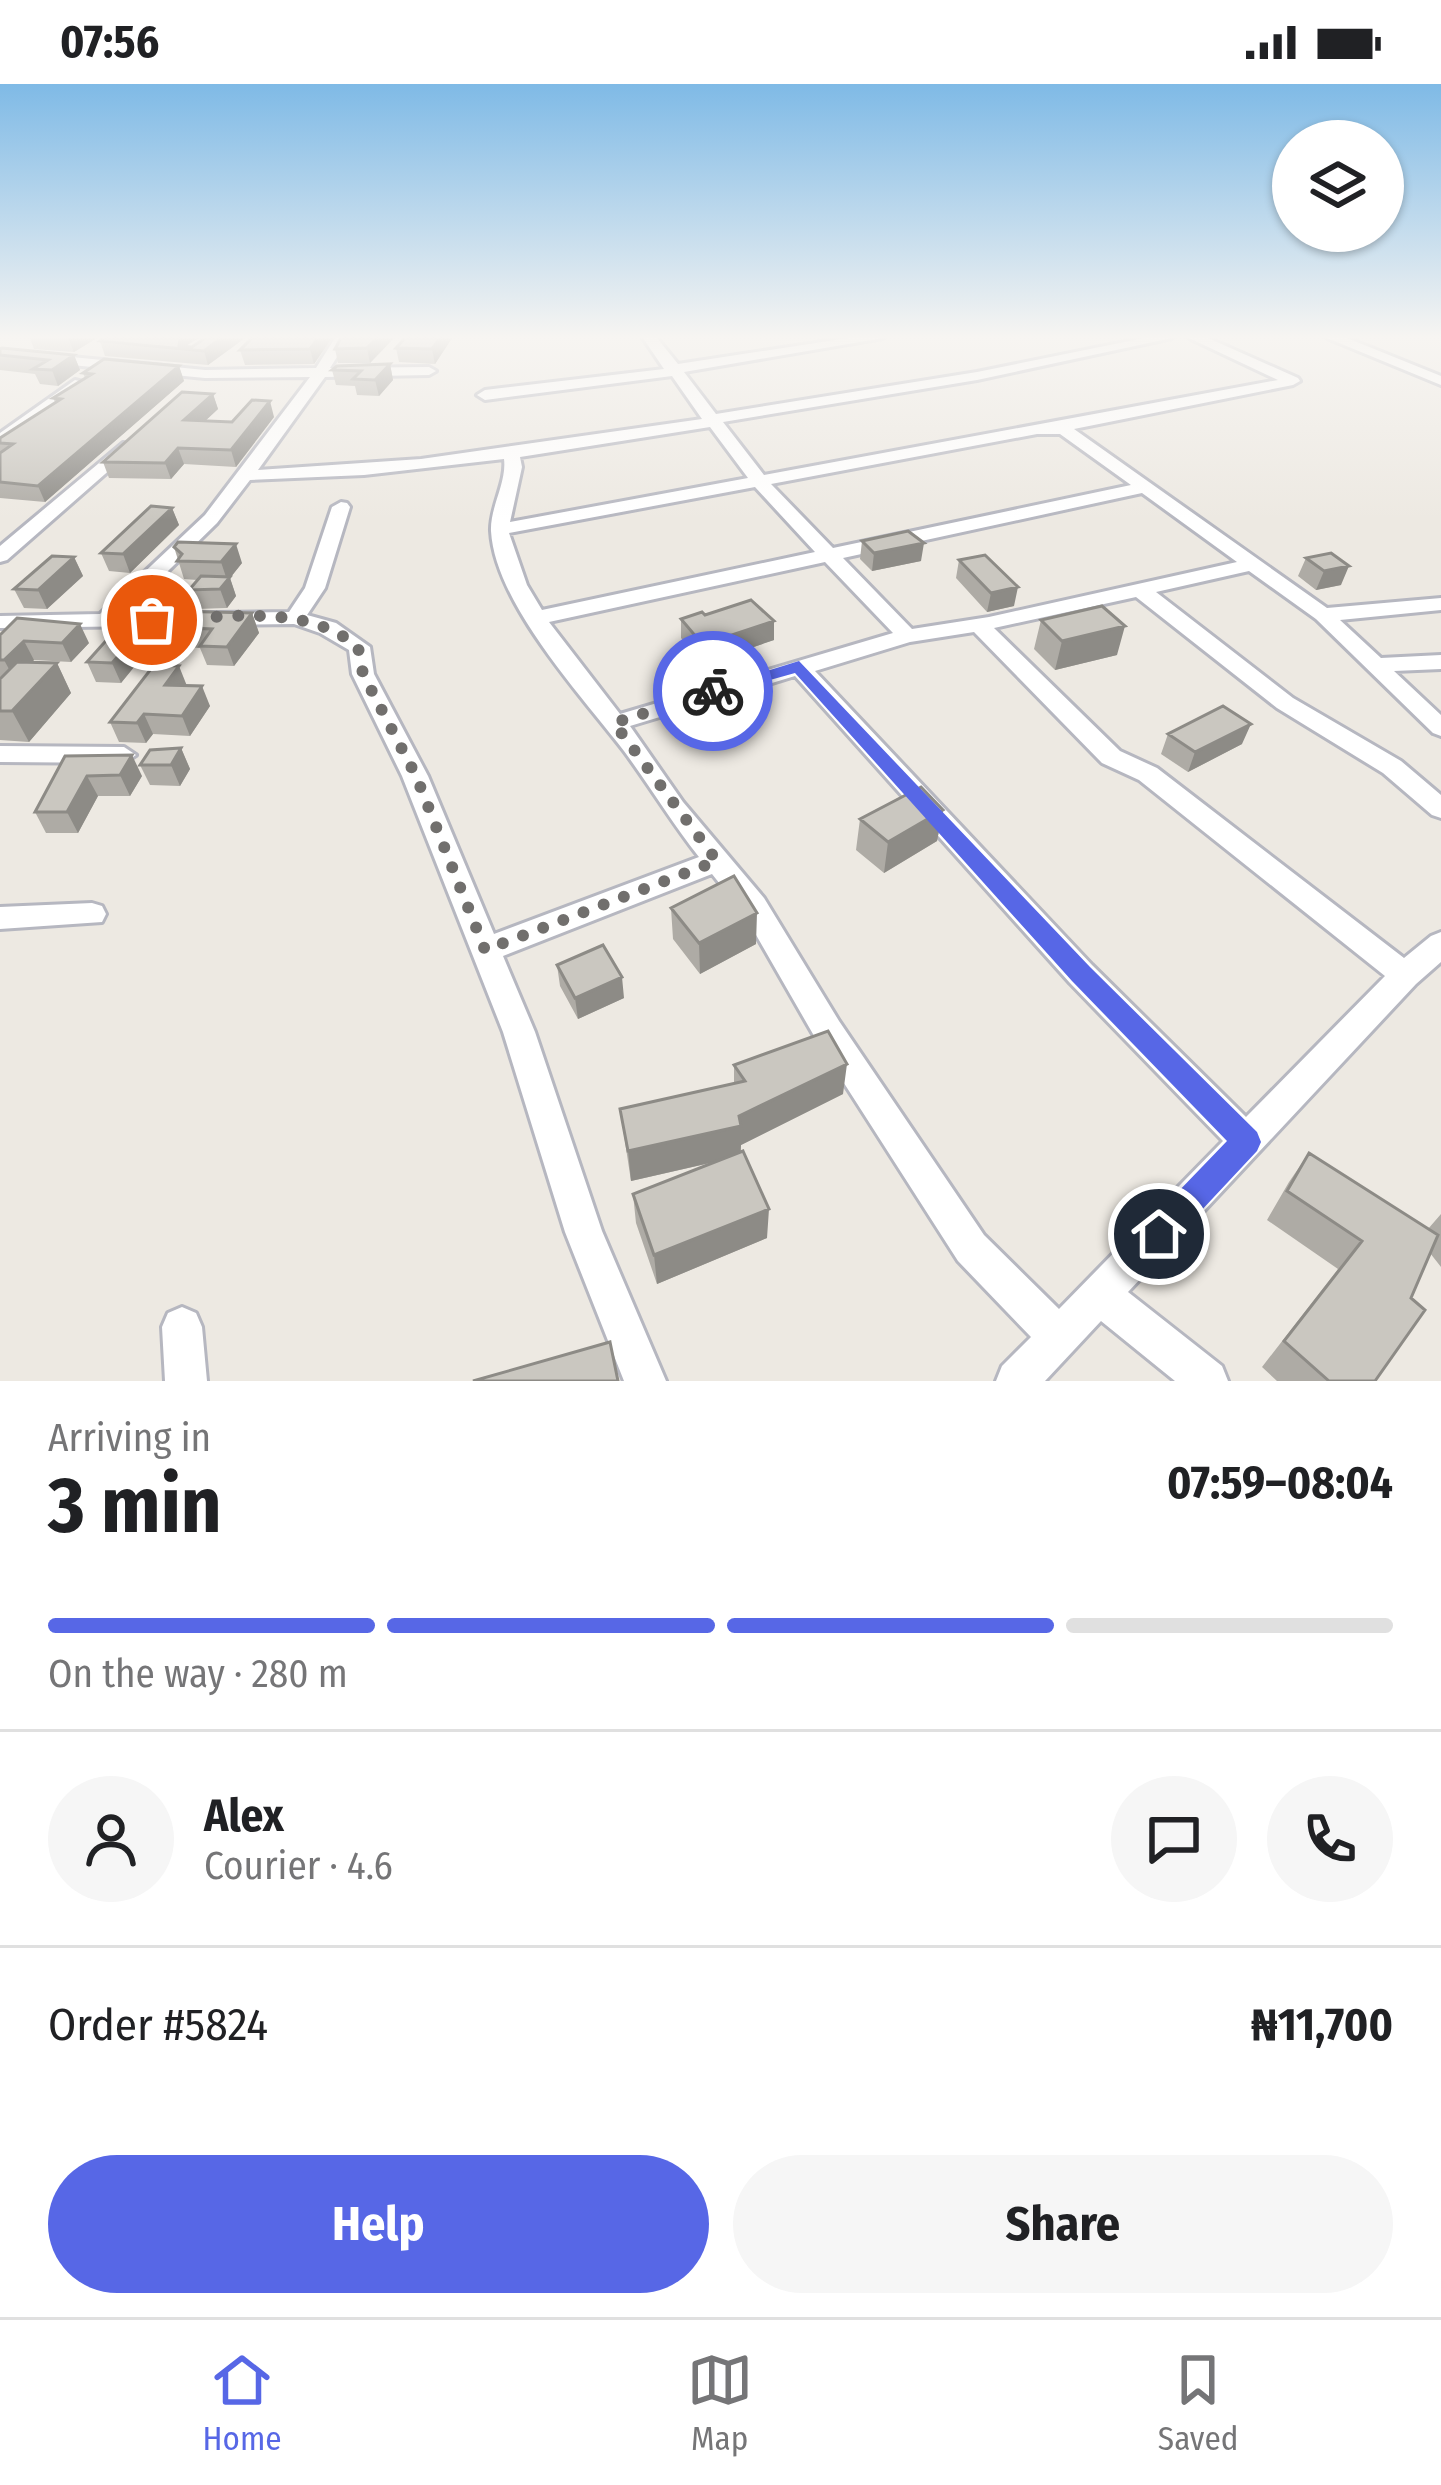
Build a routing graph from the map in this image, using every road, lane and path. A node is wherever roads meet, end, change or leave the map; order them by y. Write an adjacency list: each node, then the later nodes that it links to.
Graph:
1 (51, 399): 9 (street)
2 (300, 399): 11 (street)
3 (692, 399): 6 (street)
4 (843, 399): 6 (street)
5 (1204, 399): 7 (street)
6 (709, 421): 10 (street); 12 (street)
7 (1053, 428): 12 (street); 13 (street)
8 (143, 434): 16 (street)
9 (0, 440)
10 (511, 454): 11 (street); 15 (street)
11 (247, 475): 24 (street)
12 (760, 482): 15 (street); 17 (street)
13 (1142, 488): 17 (street); 18 (street)
14 (341, 506): 22 (street)
15 (500, 530): 23 (street)
16 (0, 556)
17 (827, 556): 23 (street); 27 (street)
18 (1251, 565): 19 (street); 21 (street)
19 (1139, 589): 26 (street); 35 (street)
20 (1441, 604): 21 (street)
21 (1323, 615): 29 (street)
22 (295, 618): 24 (street); 40 (street)
23 (536, 618): 31 (street)
24 (105, 621): 25 (street)
25 (0, 622)
26 (979, 625): 27 (street); 41 (street)
27 (907, 636): 30 (street)
28 (1441, 662): 29 (street)
29 (1372, 664): 32 (street)
30 (799, 667): 31 (street); 42 (street)
31 (614, 723): 36 (street)
32 (1441, 728)
33 (0, 754): 34 (street)
34 (124, 755)
35 (1441, 809)
36 (717, 861): 40 (street); 45 (street)
37 (92, 914): 38 (street)
38 (0, 918)
39 (1440, 946): 41 (street)
40 (485, 950): 47 (street)
41 (1405, 975): 42 (street)
42 (1246, 1142): 43 (street)
43 (1100, 1295): 45 (street); 49 (street)
44 (182, 1327): 46 (street)
45 (1058, 1338): 48 (street)
46 (186, 1381)
47 (645, 1381)
48 (1017, 1381)
49 (1207, 1381)

